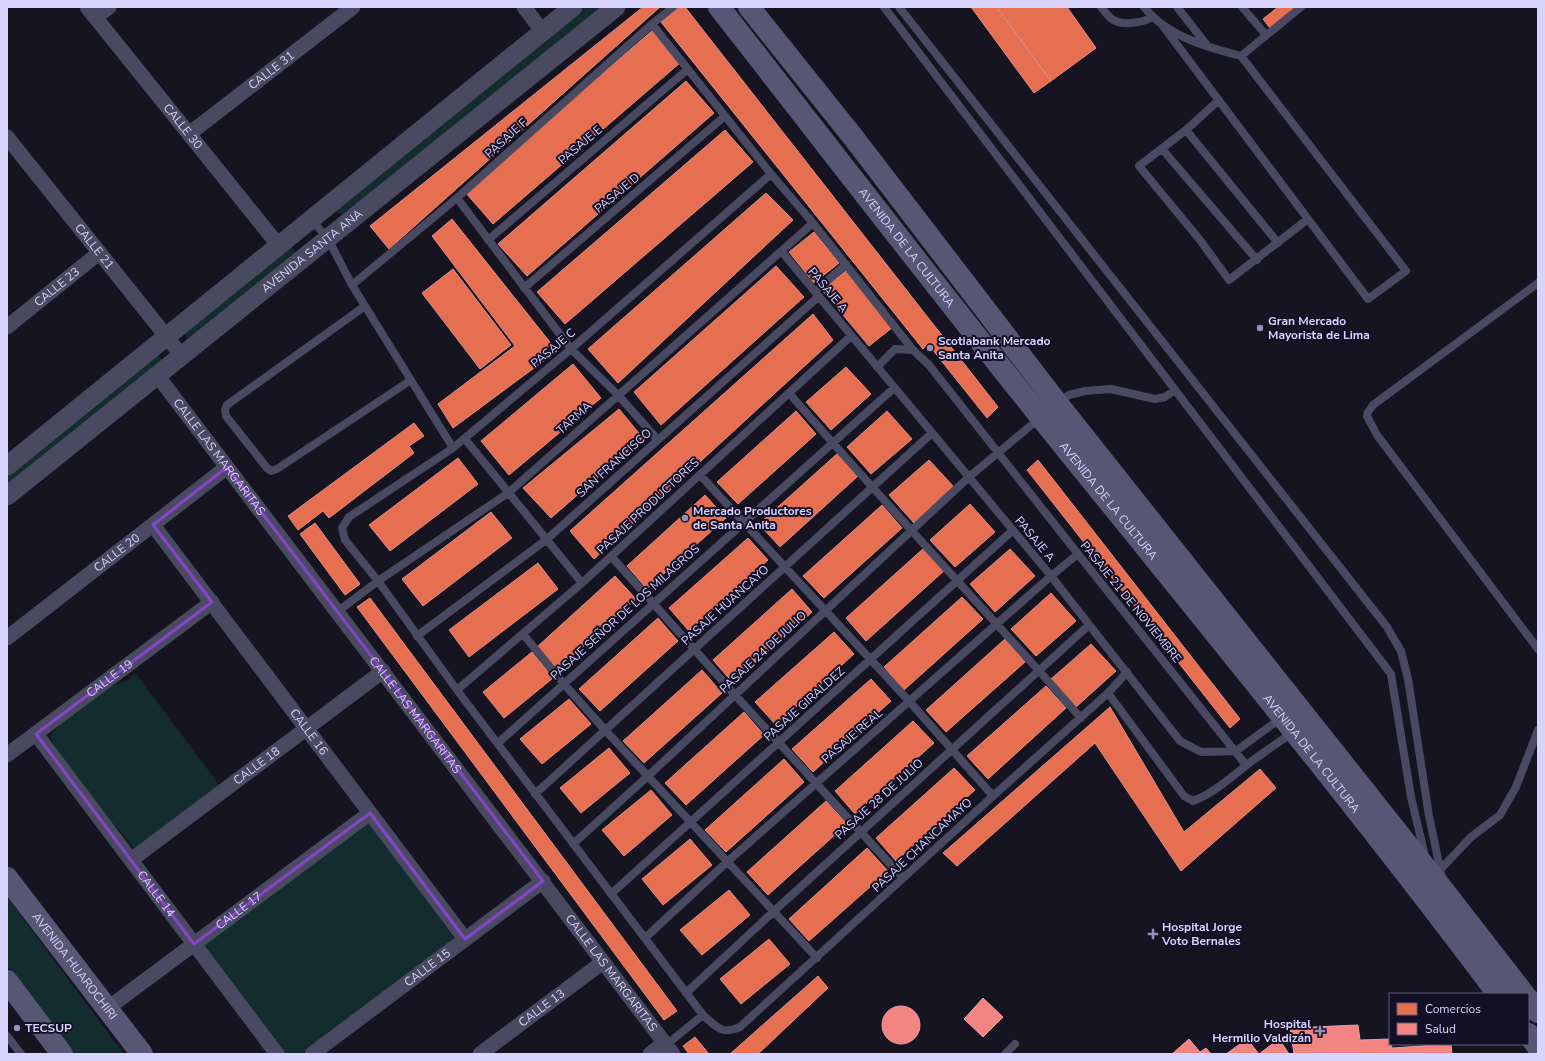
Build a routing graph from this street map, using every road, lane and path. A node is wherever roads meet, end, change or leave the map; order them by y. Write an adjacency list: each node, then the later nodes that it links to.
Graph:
1 (109, 7): 16 (street)
2 (353, 7): 28 (street, CALLE 31)
3 (524, 7): 20 (street)
4 (573, 7): 20 (street, AVENIDA SANTA ANA)
5 (616, 7): 36 (street, AVENIDA SANTA ANA)
6 (674, 7): 18 (lane, PASAJE F)
7 (719, 7): 62 (main road, AVENIDA DE LA CULTURA)
8 (749, 7): 62 (main road, AVENIDA DE LA CULTURA)
9 (884, 7): 59 (lane)
10 (899, 7): 132 (lane)
11 (1101, 7): 17 (lane)
12 (1144, 7): 17 (lane)
13 (1177, 7): 22 (lane)
14 (1242, 7): 21 (lane)
15 (1302, 7): 21 (lane)
16 (92, 12): 28 (street, CALLE 30)
17 (1152, 17): 19 (lane)
18 (652, 24): 24 (lane); 32 (lane, PASAJE F)
19 (1163, 26): 22 (lane); 25 (lane)
20 (543, 32): 33 (street, AVENIDA SANTA ANA)
21 (1266, 35): 23 (lane)
22 (1207, 46): 23 (lane)
23 (1241, 56): 34 (lane)
24 (688, 69): 26 (lane); 37 (lane, PASAJE E)
25 (1219, 100): 27 (lane); 34 (lane)
26 (725, 116): 31 (lane); 46 (lane, PASAJE D)
27 (1186, 130): 30 (lane); 38 (lane)
28 (189, 134): 39 (street, CALLE 30)
29 (7, 137): 41 (street, CALLE 21)
30 (1162, 149): 42 (lane); 42 (lane)
31 (771, 174): 35 (lane); 52 (lane, PASAJE C)
32 (457, 198): 37 (lane); 45 (lane, PASAJE F)
33 (311, 219): 36 (lane); 39 (street, AVENIDA SANTA ANA)
34 (1308, 219): 38 (lane)
35 (813, 223): 40 (lane, TARMA); 43 (lane)
36 (328, 239): 45 (lane); 54 (street, AVENIDA SANTA ANA)
37 (488, 240): 46 (lane)
38 (1278, 243): 42 (lane)
39 (279, 246): 51 (street, AVENIDA SANTA ANA)
40 (782, 252): 47 (lane, PASAJE A); 61 (lane, TARMA)
41 (99, 253): 49 (street, CALLE 23); 51 (street, CALLE 21)
42 (1257, 260)
43 (846, 264): 47 (lane, SAN FRANCISCO); 53 (lane)
44 (1538, 283): 97 (lane)
45 (352, 285): 48 (lane)
46 (524, 288): 52 (lane)
47 (817, 294): 50 (lane, PASAJE A); 65 (lane, SAN FRANCISCO)
48 (365, 306): 57 (lane); 57 (lane)
49 (10, 320)
50 (851, 336): 55 (lane, PASAJE A); 60 (lane, PASAJE PRODUCTORES)
51 (166, 337): 54 (street, CALLE 21); 69 (street, AVENIDA SANTA ANA)
52 (572, 349): 61 (lane); 64 (lane, PASAJE C)
53 (913, 350): 55 (lane); 68 (lane, PASAJE 21 DE NOVIEMBRE)
54 (182, 356): 56 (street, AVENIDA SANTA ANA)
55 (878, 367): 58 (lane, PASAJE A)
56 (157, 375): 70 (street, CALLE LAS MARGARITAS); 75 (street, AVENIDA SANTA ANA)
57 (411, 380): 67 (lane)
58 (894, 388): 63 (lane, PASAJE A); 66 (lane, PASAJE SEÑOR DE LOS MILAGROS)
59 (1175, 390): 62 (lane, PASAJE 24 DE JULIO); 132 (lane)
60 (788, 393): 66 (lane); 71 (lane, PASAJE PRODUCTORES)
61 (618, 395): 65 (lane); 74 (lane, TARMA)
62 (1049, 410): 68 (lane, PASAJE 24 DE JULIO); 109 (main road, AVENIDA DE LA CULTURA)
63 (932, 433): 72 (lane, PASAJE A); 73 (lane, PASAJE HUANCAYO)
64 (465, 439): 67 (lane, PASAJE C); 74 (lane)
65 (658, 440): 80 (lane, SAN FRANCISCO)
66 (832, 443): 73 (lane); 76 (lane, PASAJE SEÑOR DE LOS MILAGROS)
67 (453, 448): 85 (lane, PASAJE C)
68 (998, 453): 72 (lane, PASAJE 24 DE JULIO); 81 (lane, PASAJE 21 DE NOVIEMBRE)
69 (7, 466)
70 (227, 467): 77 (street, CALLE 20); 91 (street, CALLE LAS MARGARITAS)
71 (700, 475): 76 (lane); 82 (lane, PASAJE PRODUCTORES)
72 (969, 477): 78 (lane, PASAJE 24 DE JULIO); 79 (lane, PASAJE A)
73 (872, 487): 78 (lane); 83 (lane, PASAJE HUANCAYO)
74 (508, 493): 80 (lane); 85 (lane, TARMA)
75 (7, 496)
76 (743, 523): 83 (lane); 89 (lane, PASAJE SEÑOR DE LOS MILAGROS)
77 (153, 525): 88 (street, CALLE 16); 96 (street, CALLE 20)
78 (912, 530): 86 (lane); 90 (lane, PASAJE 24 DE JULIO)
79 (1012, 531): 84 (lane, PASAJE A); 86 (lane, PASAJE GIRALDEZ)
80 (546, 540): 87 (lane); 95 (lane, SAN FRANCISCO)
81 (1078, 554): 84 (lane, PASAJE REAL); 117 (lane, PASAJE 21 DE NOVIEMBRE)
82 (611, 556): 87 (lane, PASAJE PRODUCTORES); 89 (lane)
83 (784, 567): 90 (lane); 98 (lane, PASAJE HUANCAYO)
84 (1051, 576): 92 (lane, PASAJE REAL); 93 (lane, PASAJE A)
85 (378, 581): 91 (lane, TARMA); 95 (lane)
86 (958, 581): 92 (lane); 99 (lane, PASAJE GIRALDEZ)
87 (582, 583): 94 (lane, PASAJE PRODUCTORES)
88 (212, 602): 110 (street, CALLE 16); 113 (street, CALLE 19)
89 (654, 603): 98 (lane); 103 (lane, PASAJE SEÑOR DE LOS MILAGROS)
90 (825, 611): 99 (lane); 106 (lane, PASAJE 24 DE JULIO)
91 (337, 612): 101 (street, CALLE LAS MARGARITAS)
92 (997, 623): 100 (lane); 107 (lane, PASAJE REAL)
93 (1089, 625): 100 (lane, PASAJE 28 DE JULIO); 102 (lane, PASAJE A)
94 (523, 634): 103 (lane); 104 (lane, PASAJE PRODUCTORES)
95 (417, 636): 104 (lane)
96 (7, 638)
97 (1538, 649)
98 (694, 650): 106 (lane); 111 (lane, PASAJE HUANCAYO)
99 (871, 659): 107 (lane); 114 (lane, PASAJE GIRALDEZ)
100 (1038, 670): 108 (lane); 116 (lane, PASAJE 28 DE JULIO)
101 (383, 671): 110 (street, CALLE 18); 133 (street, CALLE LAS MARGARITAS)
102 (1127, 672): 105 (lane, PASAJE CHANCAMAYO); 117 (lane, PASAJE A)
103 (564, 684): 111 (lane); 115 (lane, PASAJE SEÑOR DE LOS MILAGROS)
104 (457, 690): 115 (lane)
105 (1108, 693): 108 (lane, PASAJE CHANCAMAYO); 119 (lane)
106 (735, 695): 114 (lane); 120 (lane, PASAJE 24 DE JULIO)
107 (909, 701): 116 (lane); 121 (lane, PASAJE REAL)
108 (1081, 718): 123 (lane, PASAJE CHANCAMAYO)
109 (1298, 721): 117 (lane); 119 (lane); 132 (main road, AVENIDA DE LA CULTURA)
110 (306, 728): 124 (street, CALLE 16); 128 (street, CALLE 18)
111 (605, 730): 120 (lane); 122 (lane, PASAJE HUANCAYO)
112 (1538, 730): 132 (lane)
113 (36, 734): 118 (street, CALLE 19); 128 (street, CALLE 14)
114 (779, 742): 121 (lane); 125 (lane, PASAJE GIRALDEZ)
115 (498, 743): 122 (lane)
116 (952, 749): 123 (lane); 126 (lane, PASAJE 28 DE JULIO)
117 (1236, 751): 119 (lane, PASAJE 21 DE NOVIEMBRE)
118 (7, 755)
119 (1246, 765)
120 (648, 776): 125 (lane); 127 (lane, PASAJE 24 DE JULIO)
121 (816, 783): 126 (lane); 129 (lane, PASAJE REAL)
122 (535, 794): 127 (lane)
123 (993, 796): 131 (lane, PASAJE CHANCAMAYO)
124 (370, 813): 137 (street, CALLE 16); 138 (street, CALLE 17)
125 (691, 822): 129 (lane); 134 (lane, PASAJE GIRALDEZ)
126 (861, 832): 131 (lane); 135 (lane, PASAJE 28 DE JULIO)
127 (573, 844): 134 (lane)
128 (131, 860): 138 (street, CALLE 14)
129 (727, 862): 135 (lane); 136 (lane, PASAJE REAL)
130 (7, 878): 146 (main road, AVENIDA HUAROCHIRI)
131 (904, 878): 139 (lane, PASAJE CHANCAMAYO)
132 (1433, 880): 143 (main road, AVENIDA DE LA CULTURA); 144 (main road, AVENIDA DE LA CULTURA)
133 (543, 881): 137 (street, CALLE 15); 140 (street, CALLE LAS MARGARITAS)
134 (611, 894): 136 (lane)
135 (773, 912): 139 (lane); 142 (lane, PASAJE 28 DE JULIO)
136 (645, 938): 142 (lane)
137 (465, 939): 156 (street, CALLE 15)
138 (194, 944): 146 (street, CALLE 17); 155 (street, CALLE 14)
139 (816, 958): 148 (lane, PASAJE CHANCAMAYO)
140 (603, 962): 151 (street, CALLE LAS MARGARITAS); 157 (street, CALLE 13)
141 (7, 981): 153 (main road)
142 (686, 993): 148 (lane)
143 (1497, 993)
144 (1523, 993)
145 (1529, 1000): 147 (main road)
146 (108, 1008): 154 (main road, AVENIDA HUAROCHIRI)
147 (1538, 1012)
148 (703, 1015): 151 (lane)
149 (7, 1036): 152 (lane)
150 (1015, 1044): 159 (lane)
151 (668, 1047): 158 (street)
152 (20, 1054)
153 (62, 1054)
154 (142, 1054)
155 (277, 1054)
156 (312, 1054)
157 (480, 1054)
158 (650, 1054)
159 (1005, 1054)

